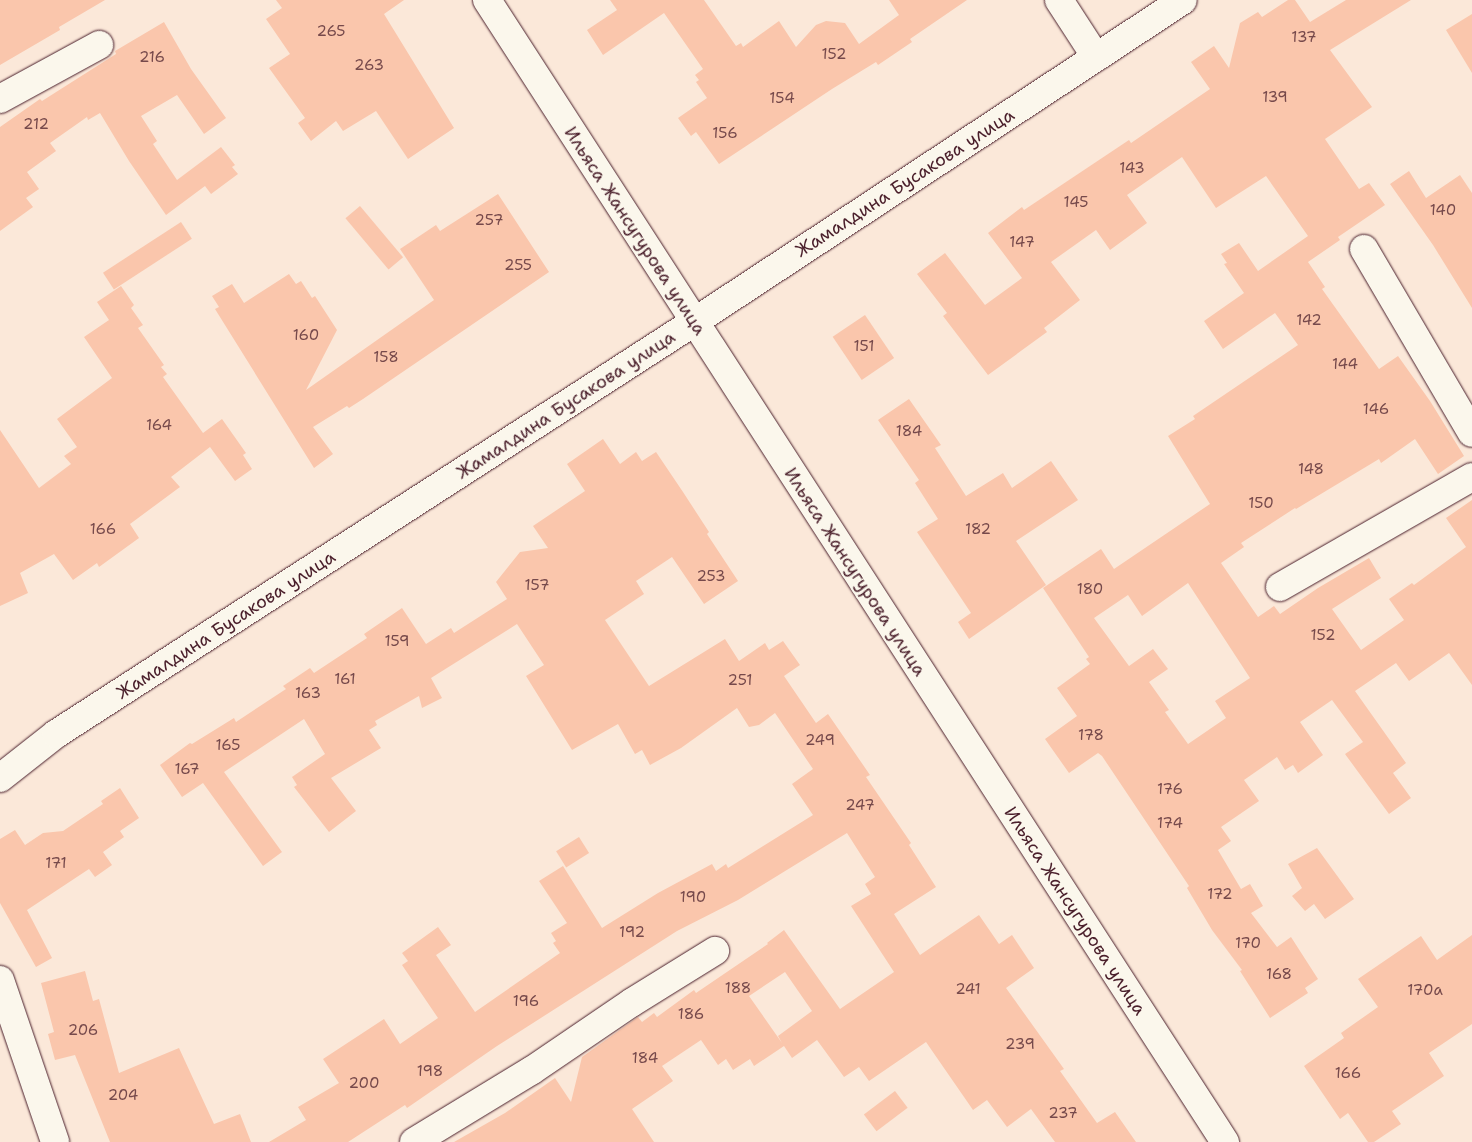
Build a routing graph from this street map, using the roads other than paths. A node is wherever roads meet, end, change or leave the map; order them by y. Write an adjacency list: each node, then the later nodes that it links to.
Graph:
1 (487, 0): 8 (street, Ильяса Жансугурова улица)
2 (1059, 0): 5 (street)
3 (1183, 0): 5 (street, Жамалдина Бусакова улица)
4 (99, 45): 6 (street)
5 (1096, 57): 8 (street, Жамалдина Бусакова улица)
6 (0, 99)
7 (1364, 249): 9 (street)
8 (694, 322): 12 (street, Жамалдина Бусакова улица); 17 (street, Ильяса Жансугурова улица)
9 (1472, 433)
10 (1472, 477): 11 (street)
11 (1280, 587)
12 (0, 778)
13 (715, 951): 16 (street)
14 (0, 980): 15 (street)
15 (55, 1142)
16 (414, 1142)
17 (1225, 1142)

